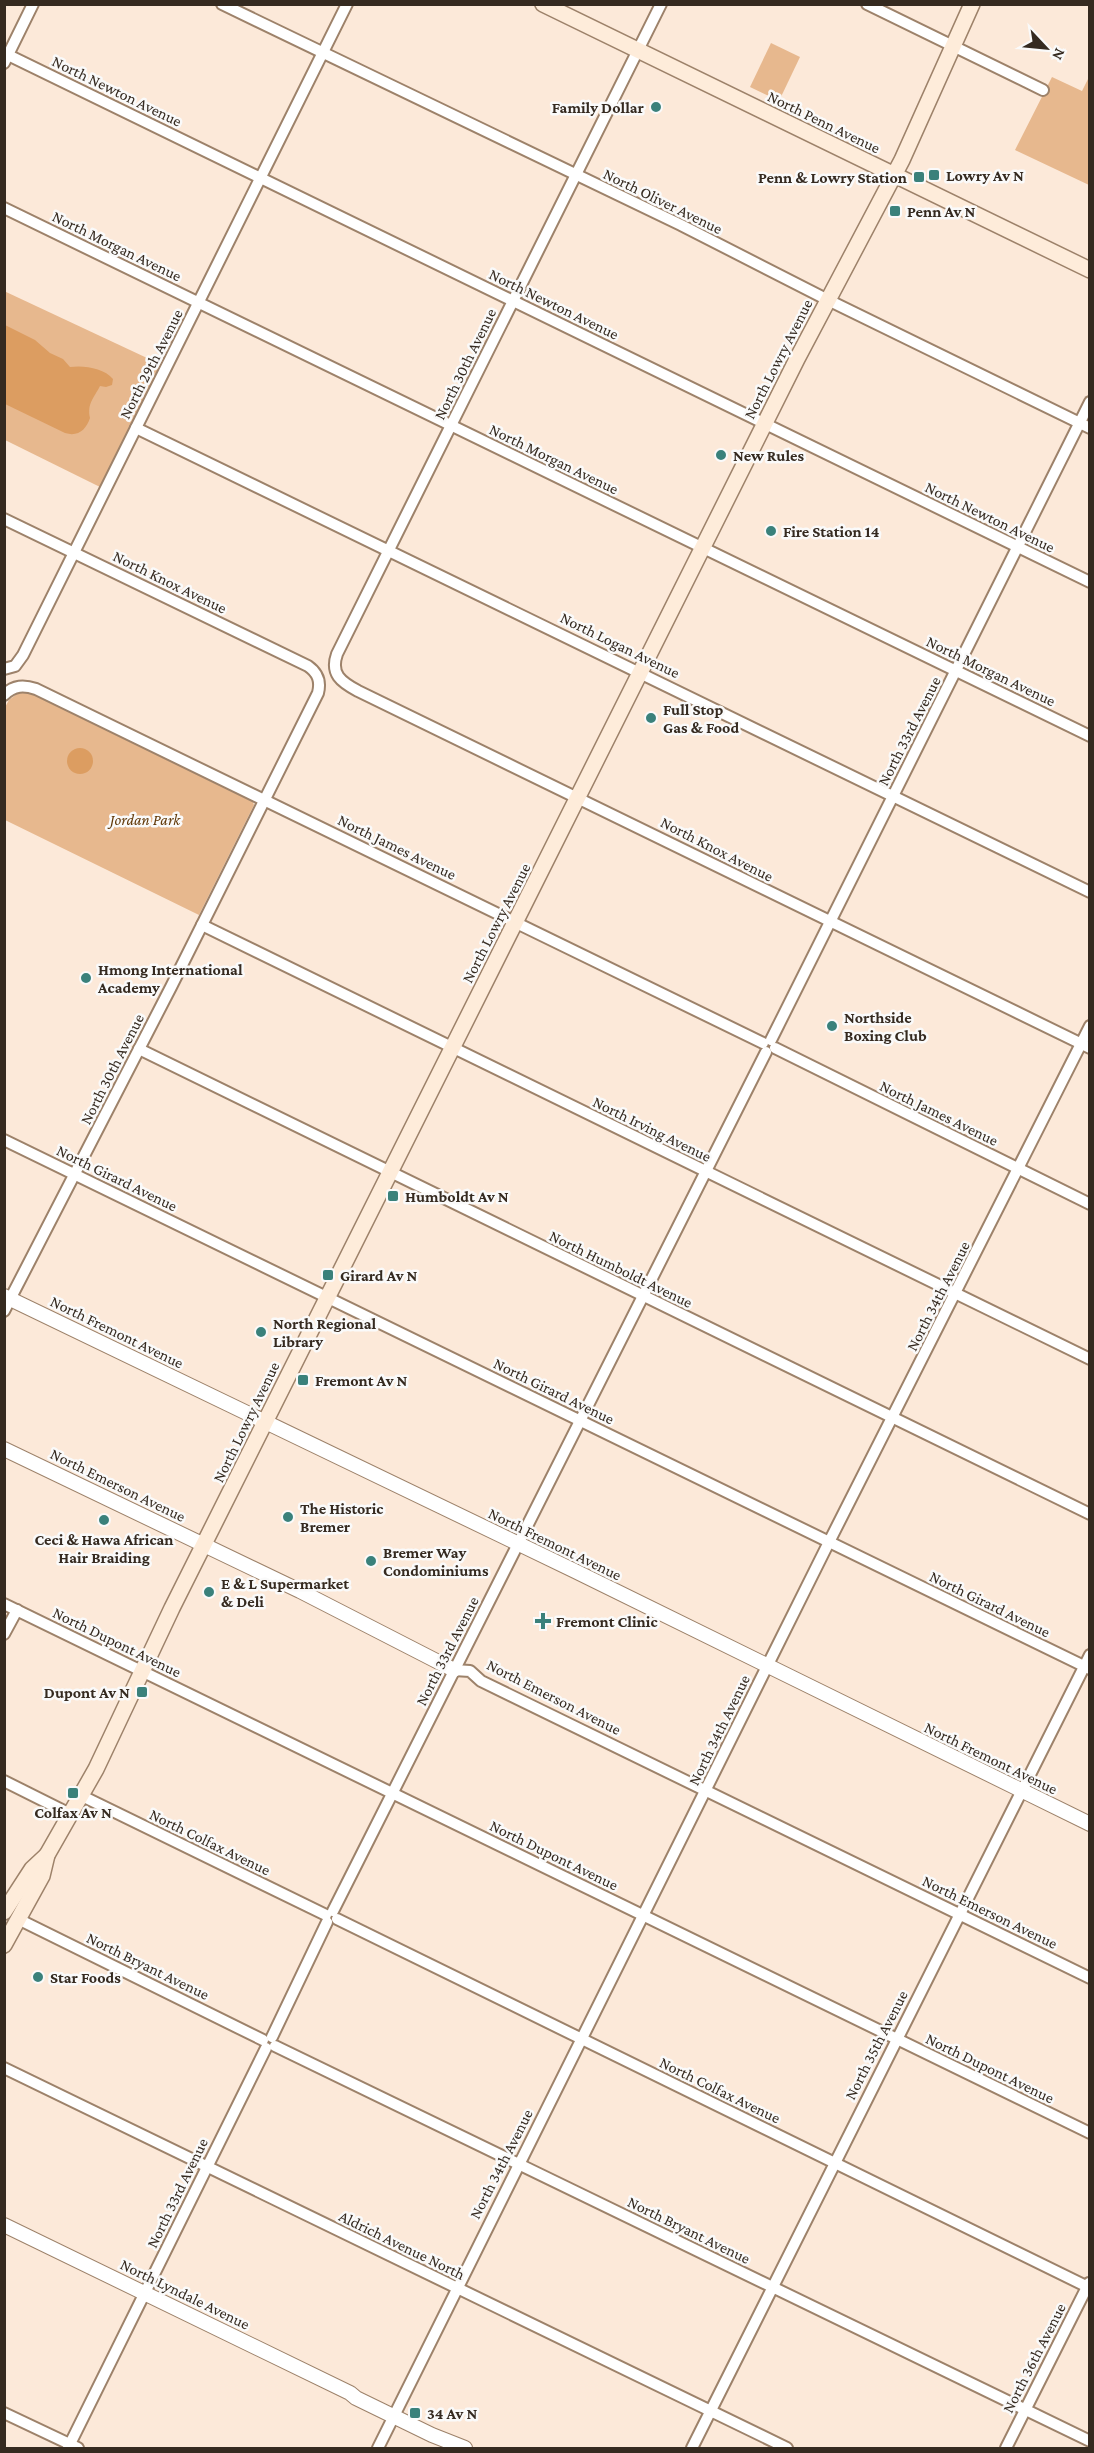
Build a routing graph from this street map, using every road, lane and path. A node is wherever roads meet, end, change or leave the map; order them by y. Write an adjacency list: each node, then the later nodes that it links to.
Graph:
1 (33, 4): 11 (street)
2 (222, 4): 10 (street, North Oliver Avenue)
3 (347, 4): 10 (street, North 29th Avenue)
4 (543, 4): 9 (main road, North Penn Avenue)
5 (660, 4): 9 (street, North 30th Avenue)
6 (867, 4): 8 (street)
7 (972, 4): 8 (main road, North Lowry Avenue)
8 (953, 46): 12 (street); 14 (main road, North Lowry Avenue)
9 (638, 50): 13 (street, North 30th Avenue); 14 (main road, North Penn Avenue)
10 (323, 53): 13 (street, North Oliver Avenue); 15 (street, North 29th Avenue)
11 (6, 57): 15 (street, North Newton Avenue)
12 (1043, 90)
13 (576, 175): 18 (street, North 30th Avenue); 19 (street, North Oliver Avenue)
14 (893, 176): 17 (main road, North Penn Avenue); 19 (main road, North Lowry Avenue)
15 (261, 178): 18 (street, North Newton Avenue); 20 (street, North 29th Avenue)
16 (4, 208): 20 (street, North Morgan Avenue)
17 (1089, 270)
18 (513, 300): 22 (street, North Newton Avenue); 24 (street, North 30th Avenue)
19 (828, 300): 22 (main road, North Lowry Avenue); 23 (street, North Oliver Avenue)
20 (198, 303): 24 (street, North Morgan Avenue); 25 (street, North 29th Avenue)
21 (1089, 402): 23 (street, North 33rd Avenue)
22 (765, 424): 27 (main road, North Lowry Avenue); 28 (street, North Newton Avenue)
23 (1084, 425): 28 (street, North 33rd Avenue)
24 (452, 426): 27 (street, North Morgan Avenue); 29 (street, North 30th Avenue)
25 (136, 428): 29 (street, North Logan Avenue); 30 (street, North 29th Avenue)
26 (4, 519): 30 (street, North Knox Avenue)
27 (703, 547): 33 (street, North Morgan Avenue); 35 (main road, North Lowry Avenue)
28 (1018, 547): 31 (street, North Newton Avenue); 33 (street, North 33rd Avenue)
29 (389, 551): 34 (street, North 30th Avenue); 35 (street, North Logan Avenue)
30 (74, 553): 32 (street, North 29th Avenue); 36 (street, North Knox Avenue)
31 (1089, 582)
32 (7, 669)
33 (956, 671): 38 (street, North Morgan Avenue); 39 (street, North 33rd Avenue)
34 (335, 672): 40 (street, North Knox Avenue)
35 (641, 672): 39 (street, North Logan Avenue); 40 (main road, North Lowry Avenue)
36 (318, 678): 41 (street, North 30th Avenue)
37 (4, 695): 41 (street, North James Avenue)
38 (1089, 736)
39 (893, 796): 42 (street, North Logan Avenue); 44 (street, North 33rd Avenue)
40 (578, 798): 43 (main road, North Lowry Avenue); 44 (street, North Knox Avenue)
41 (265, 800): 43 (street, North James Avenue); 45 (street, North 30th Avenue)
42 (1089, 892)
43 (516, 922): 47 (street, North James Avenue); 49 (main road, North Lowry Avenue)
44 (830, 922): 47 (street, North 33rd Avenue); 48 (street, North Knox Avenue)
45 (202, 925): 49 (street, North Irving Avenue); 50 (street, North 30th Avenue)
46 (1089, 1026): 48 (street, North 34th Avenue)
47 (769, 1046): 52 (street, North James Avenue); 54 (street, North 33rd Avenue)
48 (1085, 1046): 52 (street, North 34th Avenue)
49 (454, 1048): 53 (main road, North Lowry Avenue); 54 (street, North Irving Avenue)
50 (139, 1049): 53 (street, North Humboldt Avenue); 55 (street, North 30th Avenue)
51 (4, 1140): 55 (street, North Girard Avenue)
52 (1018, 1169): 56 (street, North James Avenue); 57 (street, North 34th Avenue)
53 (391, 1172): 58 (main road, North Lowry Avenue); 59 (street, North Humboldt Avenue)
54 (706, 1172): 57 (street, North Irving Avenue); 59 (street, North 33rd Avenue)
55 (75, 1174): 58 (street, North Girard Avenue); 60 (street, North 30th Avenue)
56 (1089, 1204)
57 (955, 1294): 61 (street, North Irving Avenue); 62 (street, North 34th Avenue)
58 (328, 1296): 63 (street, North Girard Avenue); 64 (main road, North Lowry Avenue)
59 (643, 1296): 62 (street, North Humboldt Avenue); 63 (street, North 33rd Avenue)
60 (7, 1302): 64 (street, North Fremont Avenue)
61 (1089, 1359)
62 (893, 1418): 66 (street, North Humboldt Avenue); 67 (street, North 34th Avenue)
63 (580, 1421): 67 (street, North Girard Avenue); 68 (street, North 33rd Avenue)
64 (266, 1422): 68 (street, North Fremont Avenue); 69 (main road, North Lowry Avenue)
65 (4, 1449): 69 (street, North Emerson Avenue)
66 (1089, 1514)
67 (829, 1542): 74 (street, North 34th Avenue); 75 (street, North Girard Avenue)
68 (518, 1544): 74 (street, North Fremont Avenue); 76 (street, North 33rd Avenue)
69 (204, 1545): 76 (street, North Emerson Avenue); 77 (main road, North Lowry Avenue)
70 (4, 1604): 71 (street, North Dupont Avenue)
71 (17, 1610): 72 (street); 77 (street, North Dupont Avenue)
72 (4, 1634)
73 (1089, 1655): 75 (street, North 35th Avenue)
74 (767, 1667): 79 (street, North Fremont Avenue); 80 (street, North 34th Avenue)
75 (1087, 1668): 79 (street, North 35th Avenue)
76 (454, 1670): 80 (street, North Emerson Avenue); 81 (street, North 33rd Avenue)
77 (142, 1671): 81 (street, North Dupont Avenue); 82 (main road, North Lowry Avenue)
78 (4, 1781): 83 (street)
79 (1021, 1790): 84 (street, North Fremont Avenue); 87 (street, North 35th Avenue)
80 (705, 1791): 87 (street, North Emerson Avenue); 88 (street, North 34th Avenue)
81 (392, 1793): 88 (street, North Dupont Avenue); 89 (street, North 33rd Avenue)
82 (82, 1796): 83 (main road, North Lowry Avenue); 89 (street, North Colfax Avenue)
83 (70, 1814): 85 (main road, North Lowry Avenue)
84 (1089, 1824)
85 (47, 1855): 86 (main road, North Lowry Avenue); 90 (main road, North Lowry Avenue)
86 (4, 1912)
87 (959, 1914): 92 (street, North Emerson Avenue); 94 (street, North 35th Avenue)
88 (643, 1916): 93 (street, North 34th Avenue); 94 (street, North Dupont Avenue)
89 (331, 1917): 93 (street, North Colfax Avenue); 95 (street, North 33rd Avenue)
90 (18, 1919): 91 (main road, North Lowry Avenue); 95 (street, North Bryant Avenue)
91 (4, 1945)
92 (1089, 1978)
93 (581, 2039): 98 (street, North Colfax Avenue); 99 (street, North 34th Avenue)
94 (896, 2039): 97 (street, North Dupont Avenue); 98 (street, North 35th Avenue)
95 (269, 2043): 99 (street, North Bryant Avenue); 100 (street, North 33rd Avenue)
96 (4, 2068): 100 (street, Aldrich Avenue North)
97 (1089, 2133)
98 (835, 2163): 102 (street, North Colfax Avenue); 103 (street, North 35th Avenue)
99 (519, 2164): 103 (street, North Bryant Avenue); 104 (street, North 34th Avenue)
100 (207, 2166): 104 (street, Aldrich Avenue North); 105 (street, North 33rd Avenue)
101 (4, 2225): 105 (street, North Lyndale Avenue)
102 (1089, 2285): 106 (street, North 36th Avenue)
103 (772, 2287): 106 (street, North Bryant Avenue); 107 (street, North 35th Avenue)
104 (458, 2288): 107 (street, Aldrich Avenue North); 108 (street, North 34th Avenue)
105 (145, 2292): 108 (street, North Lyndale Avenue); 111 (street, North 33rd Avenue)
106 (1024, 2410): 110 (street, North Bryant Avenue); 116 (street, North 36th Avenue)
107 (710, 2411): 114 (street, North 35th Avenue); 115 (street, Aldrich Avenue North)
108 (396, 2412): 112 (street, North 34th Avenue); 113 (street, North Lyndale Avenue)
109 (4, 2413): 111 (street)
110 (1089, 2441)
111 (72, 2447)
112 (378, 2448)
113 (465, 2448)
114 (692, 2448)
115 (787, 2448)
116 (1006, 2448)

